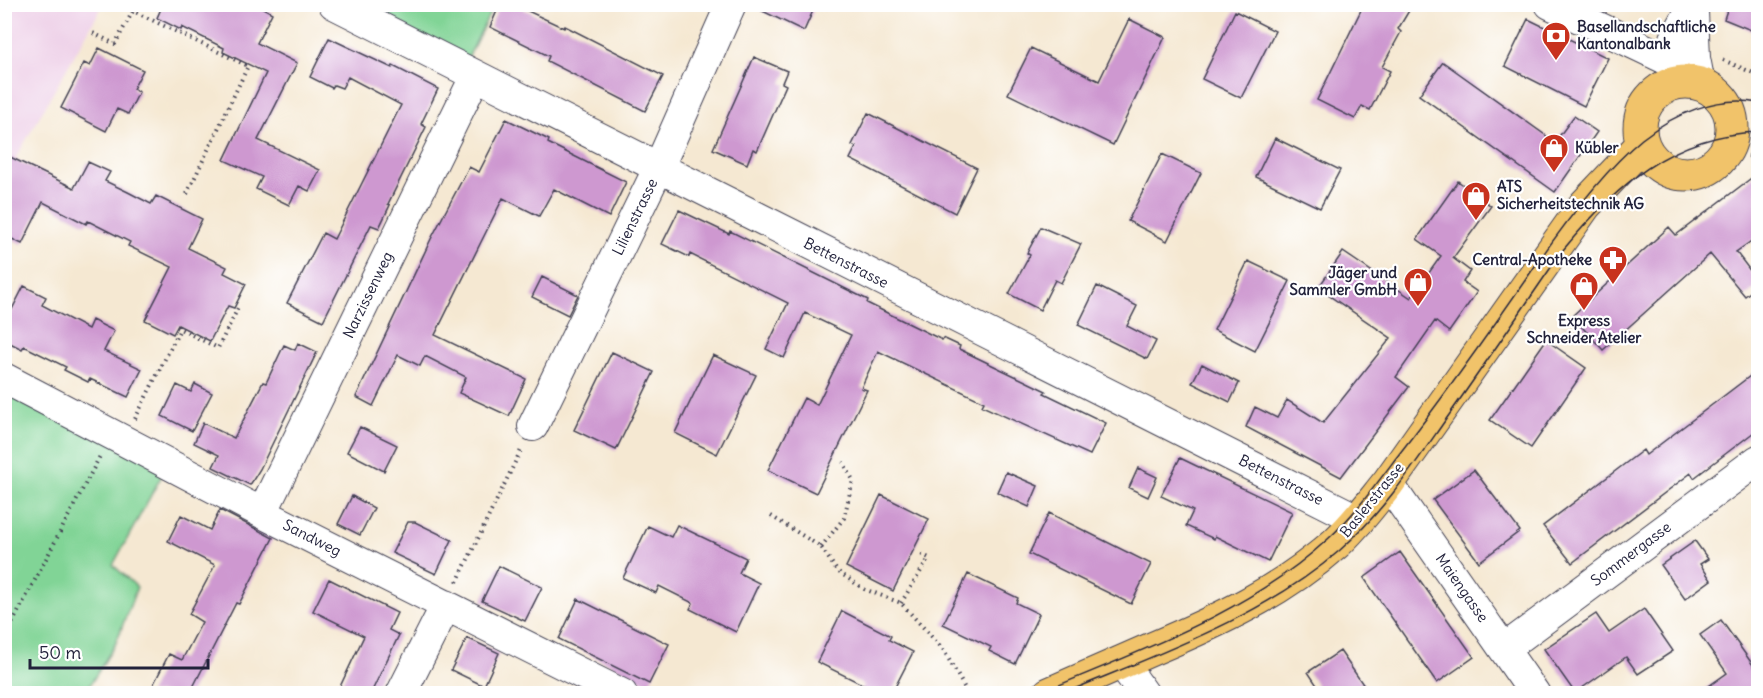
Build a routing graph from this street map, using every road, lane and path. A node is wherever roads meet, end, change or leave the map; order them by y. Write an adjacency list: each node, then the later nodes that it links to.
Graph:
1 (334, 4): 8 (street, Bettenstrasse)
2 (731, 4): 12 (street, Lilienstrasse)
3 (1550, 4): 6 (street)
4 (1693, 6): 6 (street)
5 (93, 33): 13 (path)
6 (1691, 72): 7 (path); 9 (main road); 11 (main road)
7 (1758, 75)
8 (475, 77): 12 (street, Bettenstrasse); 21 (street, Narzissenweg)
9 (1744, 109): 10 (main road)
10 (1749, 148): 11 (main road)
11 (1652, 155): 20 (main road, Baslerstrasse)
12 (658, 169): 16 (street, Lilienstrasse); 23 (street, Bettenstrasse)
13 (186, 196)
14 (238, 308): 17 (path)
15 (4, 378): 17 (street, Sandweg)
16 (533, 426): 27 (path)
17 (117, 437): 21 (street, Sandweg); 28 (path)
18 (1758, 460): 29 (street, Sommergasse)
19 (843, 462): 24 (path)
20 (1388, 483): 23 (main road, Baslerstrasse); 29 (street, Maiengasse)
21 (262, 513): 27 (street, Sandweg)
22 (771, 516): 24 (path)
23 (1358, 522): 30 (main road, Baslerstrasse)
24 (821, 547): 26 (path)
25 (921, 554): 26 (path)
26 (901, 603): 33 (path)
27 (446, 605): 31 (street); 32 (street, Sandweg)
28 (4, 639)
29 (1504, 649): 36 (street, Maiengasse)
30 (1122, 663): 34 (main road, Baslerstrasse); 35 (street)
31 (401, 693)
32 (622, 693)
33 (968, 693)
34 (1049, 693)
35 (1144, 693)
36 (1535, 693)

